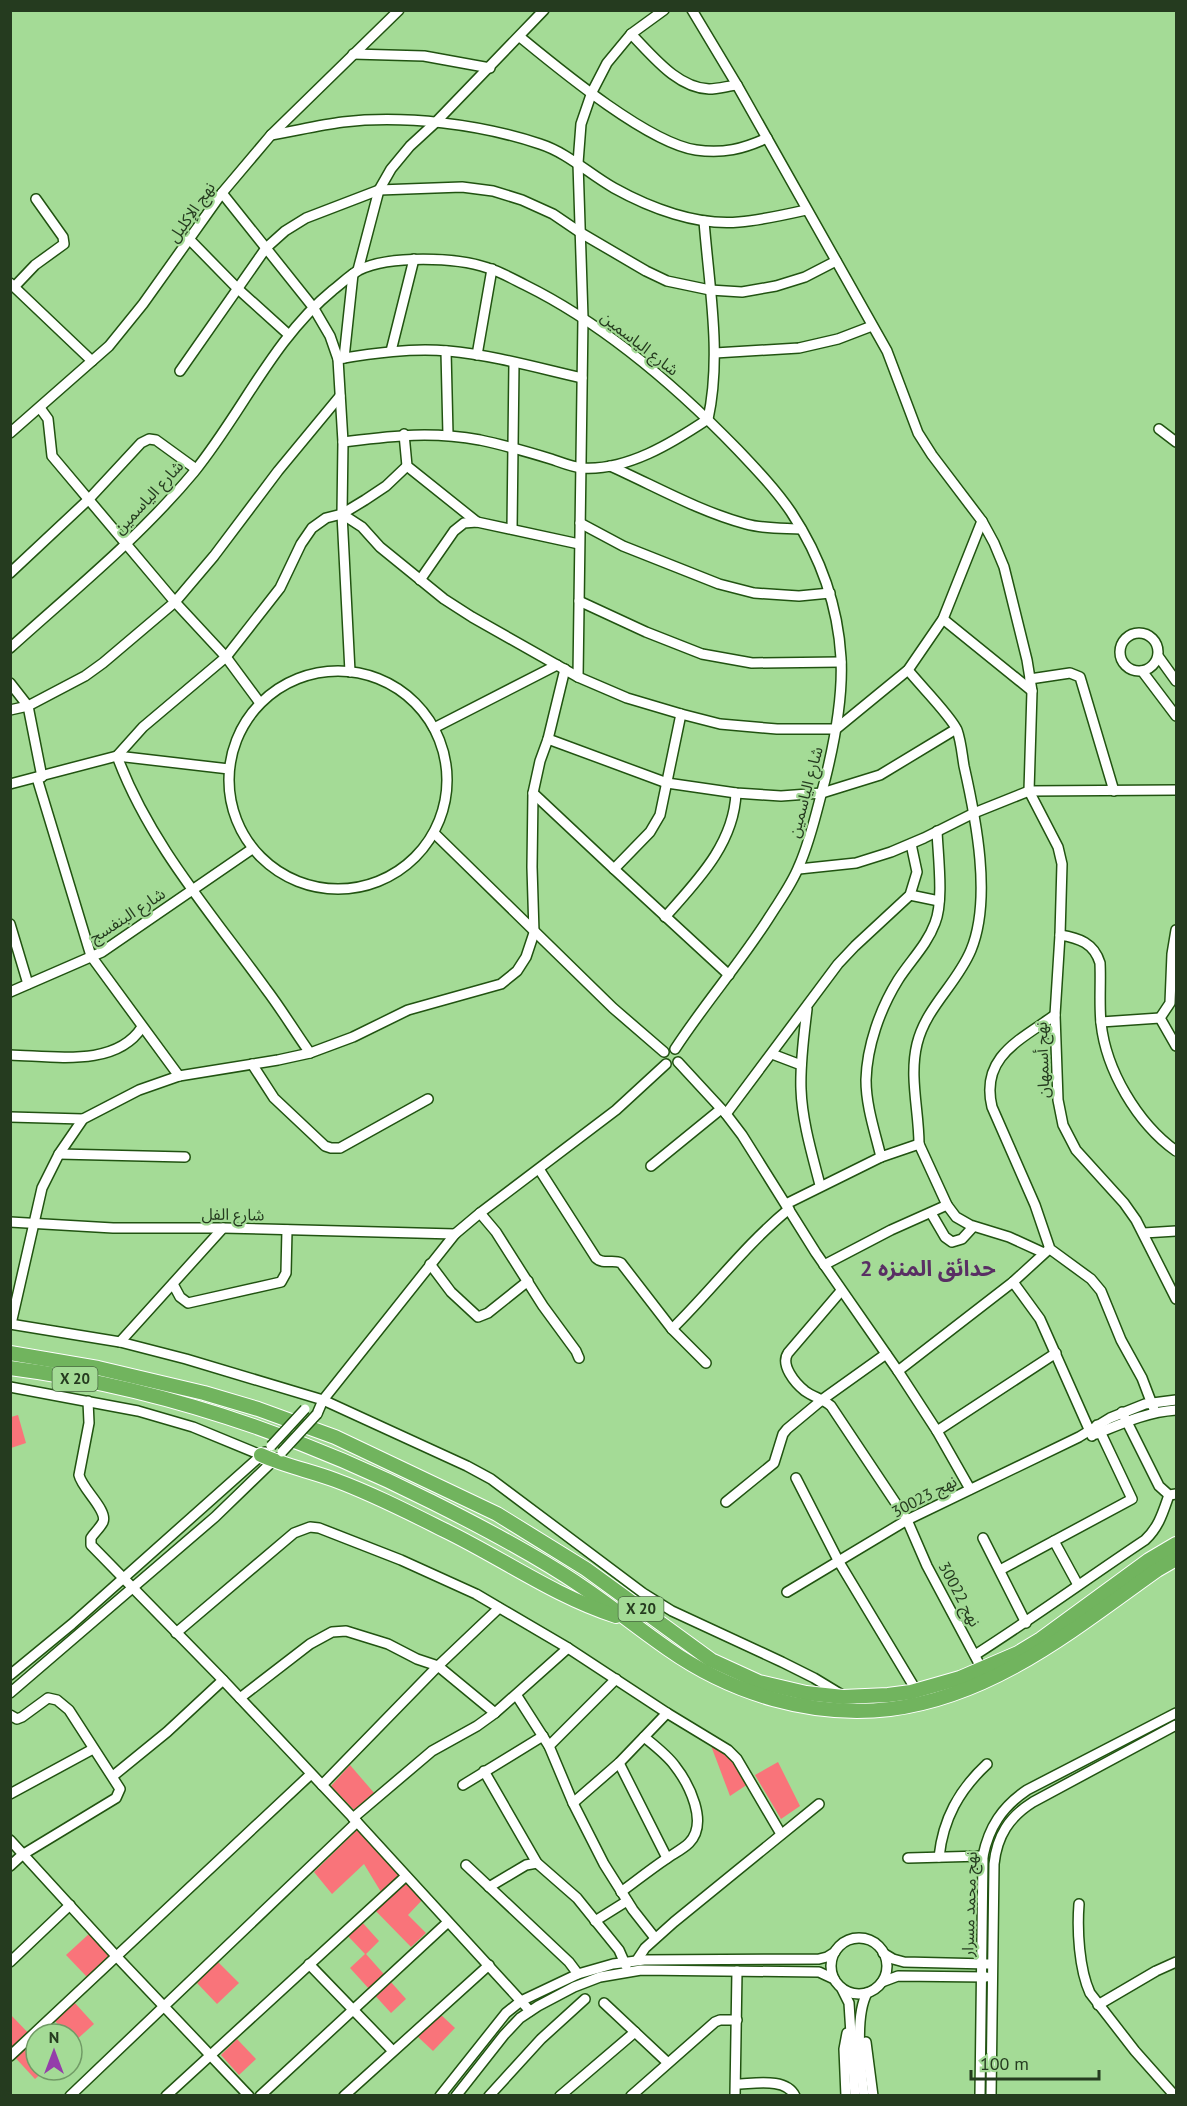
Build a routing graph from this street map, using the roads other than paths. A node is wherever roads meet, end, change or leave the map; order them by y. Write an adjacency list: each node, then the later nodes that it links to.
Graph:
1 (399, 10): 7 (street, نهج الإكليل)
2 (664, 10): 5 (street)
3 (692, 10): 9 (street)
4 (543, 11): 6 (street)
5 (631, 34): 9 (street); 10 (street)
6 (520, 37): 8 (street); 10 (street)
7 (353, 54): 8 (street); 12 (street, نهج الإكليل)
8 (490, 68): 11 (street)
9 (737, 85): 13 (street)
10 (592, 92): 13 (street); 14 (street)
11 (435, 123): 12 (street); 14 (street); 15 (street)
12 (271, 135): 16 (street, نهج الإكليل)
13 (767, 138): 18 (street)
14 (578, 163): 19 (street); 20 (street)
15 (379, 190): 20 (street); 22 (street); 26 (street)
16 (222, 193): 21 (street, نهج الإكليل); 22 (street)
17 (36, 199): 27 (street)
18 (806, 210): 19 (street); 24 (street)
19 (704, 221): 29 (street)
20 (581, 233): 29 (street); 31 (street)
21 (190, 240): 28 (street); 39 (street, نهج الإكليل)
22 (266, 248): 28 (street); 30 (street)
23 (414, 259): 25 (street, شارع الياسمين); 26 (street, شارع الياسمين); 34 (street)
24 (836, 261): 29 (street); 32 (street)
25 (492, 269): 31 (street, شارع الياسمين); 37 (street)
26 (356, 272): 30 (street, شارع الياسمين); 38 (street)
27 (13, 285): 39 (street)
28 (238, 289): 33 (street); 41 (street)
29 (710, 291): 36 (street)
30 (313, 307): 33 (street, شارع الياسمين); 38 (street)
31 (584, 318): 42 (street); 45 (street, شارع الياسمين)
32 (872, 326): 36 (street); 59 (street)
33 (288, 335): 56 (street, شارع الياسمين)
34 (391, 351): 35 (street); 38 (street)
35 (446, 351): 37 (street); 49 (street)
36 (715, 353): 45 (street)
37 (477, 355): 40 (street)
38 (341, 358): 43 (street)
39 (92, 361): 44 (street, نهج الإكليل)
40 (514, 363): 42 (street); 52 (street)
41 (180, 371)
42 (582, 378): 55 (street)
43 (340, 396): 50 (street); 70 (street)
44 (40, 408): 47 (street, نهج الإكليل); 57 (street)
45 (708, 419): 54 (street); 63 (street, شارع الياسمين)
46 (1159, 429): 51 (street)
47 (10, 433)
48 (404, 434): 49 (street); 50 (street); 53 (street)
49 (448, 435): 52 (street)
50 (343, 442): 58 (street)
51 (1176, 442)
52 (513, 449): 55 (street); 62 (street)
53 (407, 466): 58 (street); 60 (street)
54 (610, 466): 55 (street); 63 (street)
55 (581, 468): 61 (street)
56 (196, 469): 57 (street); 64 (street, شارع الياسمين)
57 (89, 499): 64 (street); 66 (street)
58 (342, 514): 67 (street); 74 (street); 79 (street)
59 (982, 521): 71 (street); 81 (street)
60 (477, 522): 62 (street); 67 (street)
61 (580, 523): 65 (street); 68 (street)
62 (512, 529): 65 (street)
63 (801, 529): 68 (street, شارع الياسمين)
64 (126, 544): 70 (street); 72 (street, شارع الياسمين)
65 (579, 544): 69 (street)
66 (10, 573)
67 (420, 580): 76 (street)
68 (830, 593): 75 (street, شارع الياسمين)
69 (579, 601): 75 (street); 80 (street)
70 (175, 602): 74 (street); 86 (street)
71 (943, 619): 77 (street); 84 (street)
72 (10, 648)
73 (1158, 656): 78 (street); 78 (street); 82 (street)
74 (226, 657): 85 (street); 94 (street)
75 (841, 662): 91 (street, شارع الياسمين)
76 (561, 667): 80 (street); 90 (street); 93 (street)
77 (908, 670): 91 (street); 92 (street)
78 (1143, 671): 89 (street)
79 (350, 672): 85 (street); 90 (street)
80 (578, 677): 88 (street)
81 (1030, 680): 84 (street); 101 (street)
82 (1176, 681)
83 (10, 683): 86 (street)
84 (1032, 691): 100 (street)
85 (260, 704): 95 (street)
86 (28, 706): 87 (street); 96 (street)
87 (10, 710)
88 (681, 714): 91 (street); 97 (street)
89 (1176, 716)
90 (434, 728): 107 (street)
91 (836, 729): 104 (street, شارع الياسمين)
92 (956, 729): 104 (street); 105 (street)
93 (548, 739): 97 (street); 102 (street)
94 (117, 756): 95 (street); 96 (street); 112 (street)
95 (229, 769): 109 (street)
96 (39, 777): 98 (street); 120 (street)
97 (667, 783): 103 (street); 110 (street)
98 (10, 784)
99 (1176, 790): 101 (street)
100 (1029, 791): 101 (street); 105 (street); 119 (street, نهج أسمهان)
101 (1114, 791)
102 (533, 793): 110 (street); 118 (street)
103 (736, 793): 104 (street); 115 (street)
104 (822, 793): 111 (street, شارع الياسمين)
105 (974, 813): 106 (street); 145 (street)
106 (937, 831): 108 (street); 114 (street)
107 (434, 833): 109 (street); 118 (street)
108 (911, 844): 111 (street); 113 (street)
109 (252, 849): 112 (street, شارع البنفسج)
110 (614, 869): 115 (street)
111 (799, 869): 121 (street, شارع الياسمين)
112 (192, 890): 120 (street, شارع البنفسج); 133 (street)
113 (910, 895): 114 (street); 125 (street)
114 (939, 901): 149 (street)
115 (665, 917): 121 (street)
116 (10, 924): 122 (street)
117 (1176, 930): 124 (street)
118 (534, 933): 132 (street); 133 (street)
119 (1060, 935): 126 (street, نهج أسمهان); 128 (street)
120 (91, 956): 122 (street, شارع البنفسج); 129 (street)
121 (729, 975): 131 (street, شارع الياسمين)
122 (28, 984): 123 (street, شارع البنفسج)
123 (10, 992)
124 (1173, 1005): 127 (street)
125 (807, 1006): 134 (street); 139 (street)
126 (1055, 1015): 163 (street, نهج أسمهان); 165 (street)
127 (1160, 1018): 128 (street); 130 (street)
128 (1101, 1023): 146 (street)
129 (142, 1027): 135 (street); 140 (street)
130 (1176, 1046)
131 (675, 1049): 132 (street); 136 (street)
132 (664, 1052): 138 (street)
133 (310, 1053): 137 (street)
134 (772, 1054): 139 (street); 142 (street)
135 (10, 1055)
136 (678, 1062): 138 (street); 142 (street)
137 (252, 1064): 140 (street); 141 (street)
138 (666, 1064): 151 (street)
139 (801, 1065): 152 (street)
140 (179, 1076): 144 (street)
141 (428, 1099)
142 (724, 1112): 150 (street); 154 (street)
143 (10, 1117): 144 (street)
144 (83, 1119): 147 (street)
145 (920, 1144): 149 (street); 153 (street)
146 (1176, 1150)
147 (59, 1154): 148 (street); 158 (street)
148 (185, 1157)
149 (881, 1157): 152 (street)
150 (651, 1166)
151 (539, 1169): 155 (street); 174 (street)
152 (820, 1185): 154 (street)
153 (947, 1205): 156 (street); 159 (street)
154 (788, 1206): 167 (street); 174 (street)
155 (480, 1213): 164 (street); 168 (street)
156 (931, 1213): 159 (street); 167 (street)
157 (10, 1222): 158 (street, شارع الفل)
158 (34, 1224): 160 (street, شارع الفل); 173 (street)
159 (973, 1227): 165 (street)
160 (223, 1228): 161 (street, شارع الفل); 170 (street)
161 (287, 1230): 164 (street, شارع الفل); 170 (street)
162 (1176, 1231): 163 (street)
163 (1143, 1233): 172 (street, نهج أسمهان)
164 (455, 1234): 166 (street)
165 (1047, 1251): 169 (street); 190 (street)
166 (430, 1264): 168 (street); 187 (street)
167 (824, 1265): 171 (street)
168 (528, 1281): 179 (street)
169 (1013, 1282): 177 (street); 182 (street)
170 (173, 1284): 175 (street)
171 (841, 1291): 178 (street); 186 (street, نهج 30022)
172 (1176, 1299)
173 (11, 1324): 175 (street)
174 (672, 1329): 180 (street)
175 (120, 1342): 187 (street)
176 (12, 1353): 226 (highway, X 20)
177 (1056, 1353): 194 (street); 195 (street)
178 (886, 1354): 182 (street); 186 (street)
179 (579, 1358)
180 (706, 1363)
181 (10, 1368): 185 (highway, X 20)
182 (898, 1371): 195 (street)
183 (10, 1377): 185 (highway)
184 (10, 1387): 189 (street)
185 (132, 1391): 213 (highway, X 20)
186 (823, 1399): 200 (street); 201 (street, نهج 30022)
187 (323, 1400): 196 (street, bridge); 196 (street, bridge); 226 (street)
188 (1176, 1400): 190 (street, نهج 30023)
189 (88, 1401): 196 (street); 208 (street)
190 (1152, 1402): 192 (street); 193 (street, نهج 30023)
191 (1176, 1410): 192 (street, نهج 30023)
192 (1155, 1412): 193 (street, نهج 30023)
193 (1123, 1417): 194 (street, نهج 30023); 199 (street)
194 (1095, 1430): 198 (street, نهج 30023); 203 (street)
195 (937, 1431): 198 (street)
196 (272, 1453): 208 (street); 210 (street); 213 (highway)
197 (796, 1478): 206 (street)
198 (970, 1489): 201 (street, نهج 30023)
199 (1172, 1494): 209 (street)
200 (726, 1502)
201 (908, 1520): 206 (street, نهج 30023); 217 (street, نهج 30022)
202 (982, 1538): 207 (street)
203 (1054, 1541): 207 (street); 209 (street)
204 (1176, 1545): 220 (highway, X 20)
205 (1176, 1560): 220 (highway, X 20)
206 (839, 1562): 211 (street, نهج 30023); 223 (street)
207 (1000, 1570): 214 (street)
208 (123, 1578): 210 (street); 219 (street)
209 (1078, 1585): 214 (street)
210 (132, 1588): 215 (street); 224 (street)
211 (787, 1592)
212 (499, 1608): 215 (street); 216 (street); 218 (street)
213 (631, 1621): 220 (highway, X 20)
214 (1026, 1623): 217 (street)
215 (176, 1633): 222 (street)
216 (568, 1648): 221 (street); 225 (street)
217 (975, 1655): 220 (street, نهج 30022)
218 (438, 1666): 227 (street); 228 (street); 242 (street)
219 (10, 1675)
220 (985, 1675): 223 (highway, X 20)
221 (616, 1679): 229 (street); 235 (street)
222 (223, 1680): 227 (street); 241 (street)
223 (916, 1690): 226 (highway, X 20)
224 (10, 1693)
225 (517, 1696): 228 (street); 233 (street)
226 (843, 1696)
227 (240, 1698): 240 (street)
228 (495, 1713): 247 (street)
229 (667, 1713): 234 (street); 248 (street)
230 (1176, 1713): 251 (street, نهج محمد مسرار)
231 (10, 1715): 236 (street)
232 (1176, 1725): 276 (street, نهج محمد مسرار)
233 (543, 1736): 235 (street); 239 (street)
234 (644, 1737): 237 (street); 253 (street)
235 (549, 1746): 245 (street)
236 (93, 1749): 241 (street); 244 (street)
237 (619, 1763): 245 (street); 253 (street)
238 (987, 1764): 252 (street)
239 (484, 1771): 243 (street); 255 (street)
240 (311, 1774): 242 (street); 269 (street)
241 (113, 1776): 250 (street)
242 (322, 1785): 247 (street)
243 (463, 1785)
244 (10, 1794)
245 (573, 1803): 260 (street)
246 (819, 1804): 248 (street)
247 (355, 1820): 258 (street); 290 (street)
248 (781, 1834): 266 (street)
249 (10, 1840): 250 (street)
250 (22, 1855): 257 (street); 263 (street)
251 (983, 1856): 252 (street); 273 (street, نهج محمد مسرار)
252 (939, 1857): 254 (street)
253 (667, 1858): 260 (street)
254 (908, 1858)
255 (537, 1863): 259 (street); 264 (street)
256 (466, 1865): 259 (street)
257 (10, 1866)
258 (406, 1876): 265 (street); 274 (street)
259 (489, 1887): 279 (street)
260 (621, 1892): 261 (street)
261 (627, 1901): 264 (street); 266 (street)
262 (1078, 1904): 289 (street)
263 (70, 1905): 269 (street); 271 (street)
264 (595, 1921): 277 (street)
265 (448, 1922): 275 (street); 291 (street)
266 (655, 1938): 270 (street)
267 (835, 1952): 268 (street); 270 (street); 282 (street)
268 (883, 1953): 273 (street); 283 (street)
269 (117, 1957): 290 (street); 297 (street)
270 (637, 1960): 277 (street)
271 (10, 1962)
272 (1176, 1962): 289 (street)
273 (982, 1964): 276 (street); 280 (street, نهج محمد مسرار)
274 (309, 1965): 291 (street); 298 (street)
275 (489, 1965): 287 (street); 296 (street)
276 (993, 1965): 281 (street, نهج محمد مسرار)
277 (626, 1967): 278 (street); 279 (street); 292 (street)
278 (737, 1971): 282 (street); 293 (street)
279 (578, 1974): 287 (street)
280 (982, 1977): 281 (street); 283 (street); 319 (street, نهج محمد مسرار)
281 (993, 1977): 320 (street, نهج محمد مسرار)
282 (834, 1979): 284 (street)
283 (882, 1982): 285 (street)
284 (842, 1989): 285 (street); 294 (street)
285 (867, 1993): 294 (street)
286 (585, 2000): 301 (street)
287 (521, 2001): 292 (street); 308 (street)
288 (604, 2003): 295 (street)
289 (1098, 2005): 302 (street)
290 (164, 2007): 298 (street); 303 (street)
291 (353, 2010): 296 (street); 306 (street)
292 (530, 2011): 309 (street)
293 (737, 2020): 299 (street); 300 (street)
294 (856, 2026): 315 (street); 316 (street); 317 (street); 318 (street)
295 (635, 2032): 299 (street); 311 (street)
296 (392, 2050): 307 (street)
297 (10, 2056)
298 (210, 2056): 304 (street); 305 (street)
299 (668, 2063): 312 (street)
300 (736, 2084): 313 (street); 314 (street)
301 (492, 2092): 310 (street)
302 (1173, 2092)
303 (70, 2096)
304 (166, 2096)
305 (249, 2096)
306 (260, 2096)
307 (344, 2096)
308 (440, 2096)
309 (456, 2096)
310 (503, 2096)
311 (560, 2096)
312 (631, 2096)
313 (735, 2096)
314 (795, 2096)
315 (846, 2096)
316 (855, 2096)
317 (864, 2096)
318 (873, 2096)
319 (980, 2096)
320 (991, 2096)

